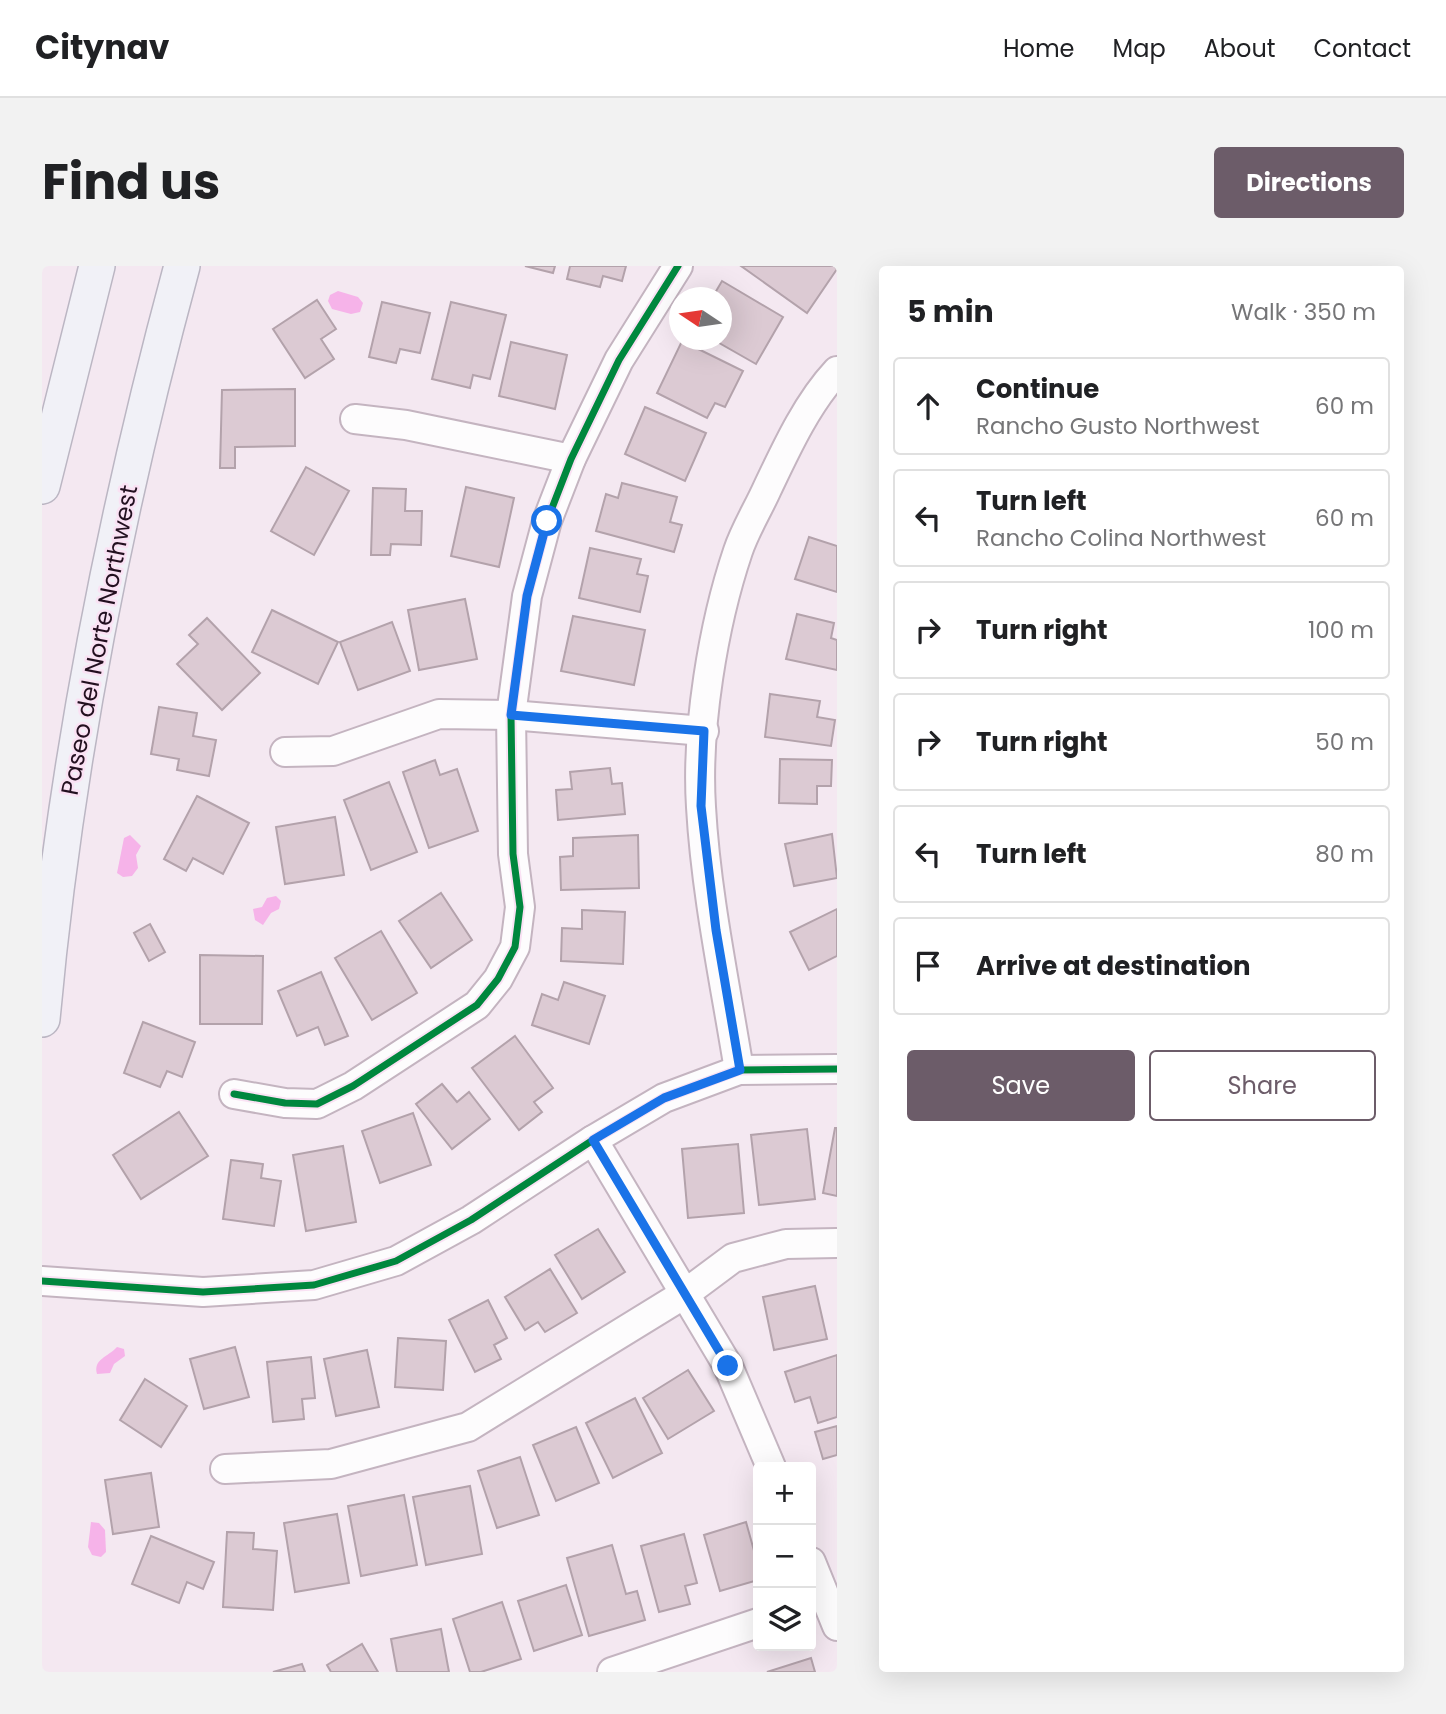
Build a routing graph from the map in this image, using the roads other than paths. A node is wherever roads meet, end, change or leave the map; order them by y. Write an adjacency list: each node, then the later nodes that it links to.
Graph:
1 (97, 266): 7 (main road)
2 (182, 266): 11 (main road, Paseo del Norte Northwest)
3 (678, 266): 6 (street)
4 (837, 370): 9 (street)
5 (355, 419): 6 (street)
6 (571, 459): 8 (street)
7 (42, 485)
8 (511, 715): 9 (street); 10 (street); 14 (street)
9 (704, 731): 13 (street)
10 (285, 752)
11 (42, 1019)
12 (837, 1069): 13 (street)
13 (740, 1070): 15 (street)
14 (233, 1094)
15 (593, 1140): 17 (street); 18 (street)
16 (837, 1242): 18 (street)
17 (42, 1281)
18 (686, 1293): 19 (street); 20 (street)
19 (769, 1462)
20 (225, 1469)
21 (816, 1580): 22 (street)
22 (825, 1611)
23 (753, 1625): 24 (street)
24 (611, 1672)

